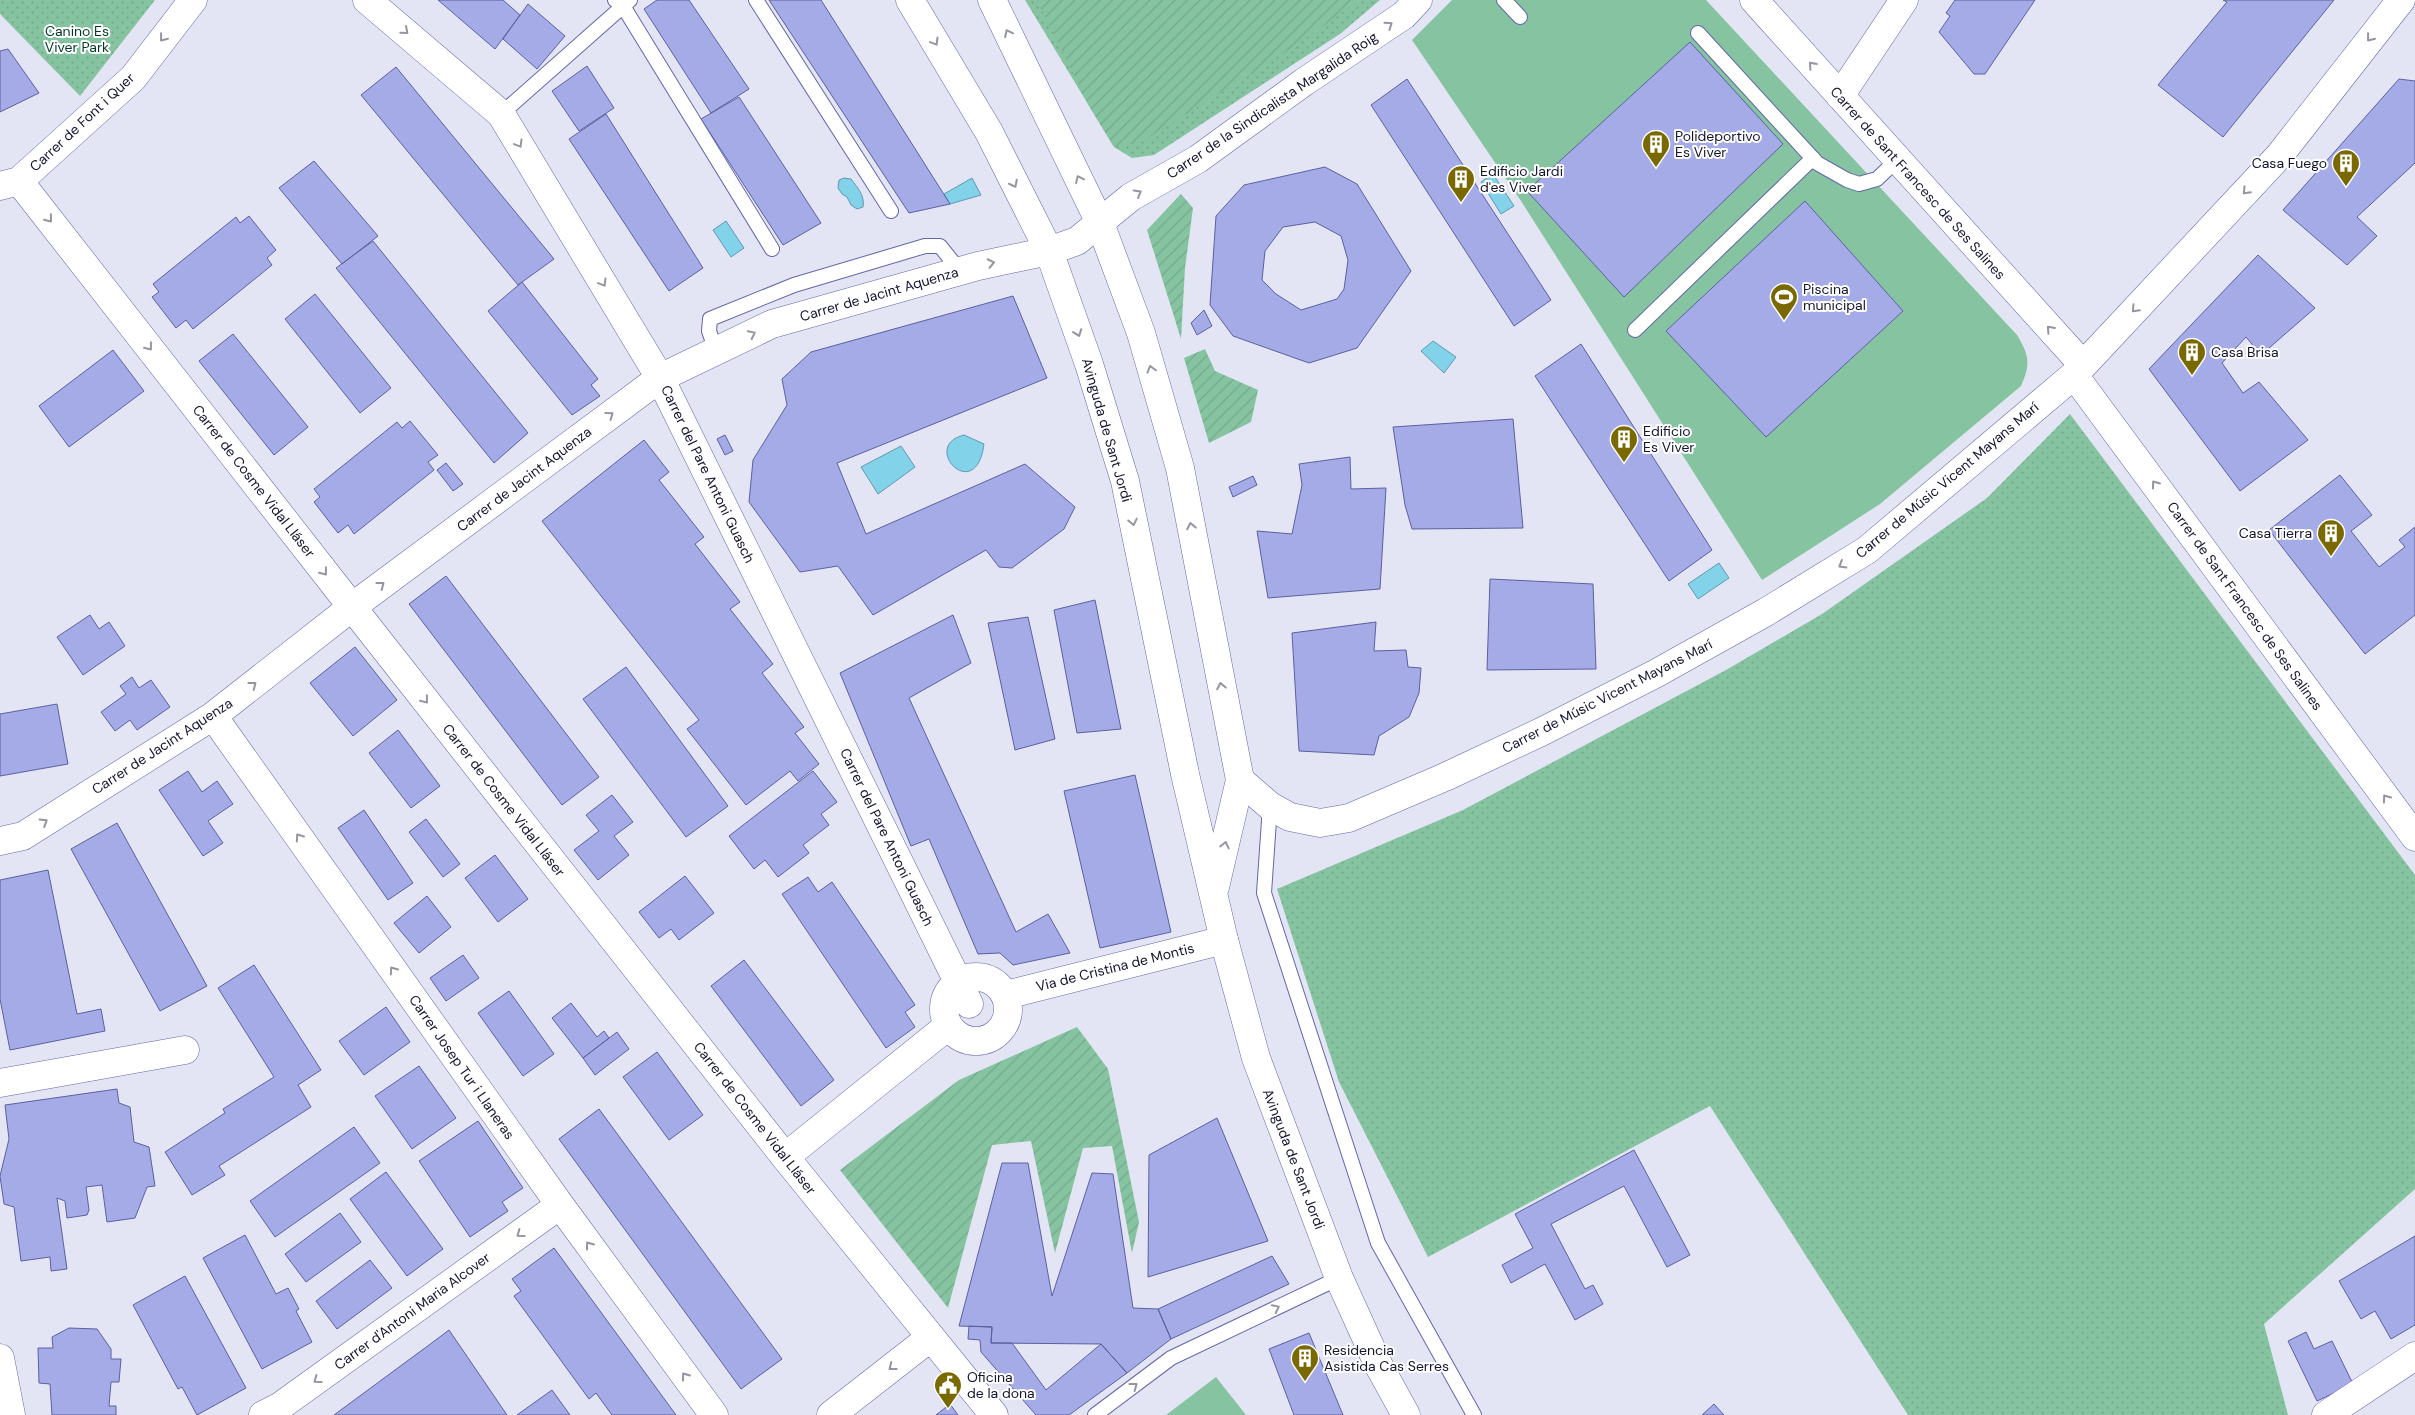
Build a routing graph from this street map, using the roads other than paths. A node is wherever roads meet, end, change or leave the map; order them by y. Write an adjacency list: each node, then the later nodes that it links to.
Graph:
1 (193, 0): 18 (street, Carrer de Font i Quer, one-way to 18)
2 (367, 0): 15 (street, Carrer del Pare Antoni Guasch, one-way to 15)
3 (756, 0): 19 (lane)
4 (910, 0): 22 (street, Avinguda de Sant Jordi, one-way to 22)
5 (992, 0): 20 (street, Avinguda de Sant Jordi, one-way to 5)
6 (1418, 0): 20 (street, Carrer de la Sindicalista Margalida Roig, one-way to 6)
7 (1504, 0): 12 (lane)
8 (1754, 0): 14 (street, Carrer de Sant Francesc de Ses Salines, one-way to 8)
9 (1904, 0): 14 (street)
10 (2401, 0): 24 (street, Carrer de Músic Vicent Mayans Marí, one-way to 24)
11 (623, 2): 15 (lane); 21 (lane)
12 (1520, 17)
13 (1698, 33): 16 (lane)
14 (1840, 96): 17 (street, Carrer de Sant Francesc de Ses Salines)
15 (501, 114): 25 (street, Carrer del Pare Antoni Guasch, one-way to 25)
16 (1813, 158): 17 (lane); 23 (lane)
17 (1898, 160): 24 (street, Carrer de Sant Francesc de Ses Salines, one-way to 17)
18 (10, 183): 26 (street, Carrer de Cosme Vidal Lláser, one-way to 26)
19 (891, 212)
20 (1100, 223): 22 (street, Carrer de Jacint Aquenza); 28 (street, Avinguda de Sant Jordi, one-way to 20)
21 (772, 249)
22 (1049, 251): 25 (street, Carrer de Jacint Aquenza, one-way to 22); 32 (street, Avinguda de Sant Jordi, one-way to 32)
23 (1636, 330)
24 (2079, 370): 29 (street, Carrer de Músic Vicent Mayans Marí, one-way to 29); 30 (street, Carrer de Sant Francesc de Ses Salines, one-way to 24)
25 (660, 378): 26 (street, Carrer de Jacint Aquenza, one-way to 25); 34 (street, Carrer del Pare Antoni Guasch)
26 (352, 607): 27 (street, Carrer de Jacint Aquenza, one-way to 26); 39 (street, Carrer de Cosme Vidal Lláser, one-way to 39)
27 (213, 716): 31 (street, Carrer de Jacint Aquenza, one-way to 27); 40 (street, Carrer Josep Tur i Llaneras, one-way to 27)
28 (1240, 780): 29 (street, Carrer de Músic Vicent Mayans Marí); 32 (street, Avinguda de Sant Jordi, one-way to 28)
29 (1270, 806): 52 (lane)
30 (2415, 837)
31 (0, 842)
32 (1214, 892): 33 (street, Avinguda de Sant Jordi)
33 (1224, 940): 35 (street, Via de Cristina de Montis); 41 (street, Avinguda de Sant Jordi)
34 (964, 992): 35 (street); 36 (street)
35 (1006, 995): 36 (street)
36 (948, 1026): 39 (street)
37 (185, 1050): 38 (street)
38 (0, 1082)
39 (785, 1157): 42 (street, Carrer de Cosme Vidal Lláser)
40 (560, 1206): 46 (street, Carrer d'Antoni Maria Alcover, one-way to 46); 47 (street, Carrer Josep Tur i Llaneras, one-way to 40)
41 (1338, 1278): 50 (lane, one-way to 41); 51 (street, Avinguda de Sant Jordi)
42 (931, 1337): 48 (street, one-way to 48); 49 (street, Carrer de Cosme Vidal Lláser)
43 (2415, 1356): 53 (street)
44 (0, 1358): 45 (street)
45 (12, 1415)
46 (263, 1415)
47 (714, 1415)
48 (831, 1415)
49 (994, 1415)
50 (1096, 1415)
51 (1406, 1415)
52 (1474, 1415)
53 (2326, 1415)

